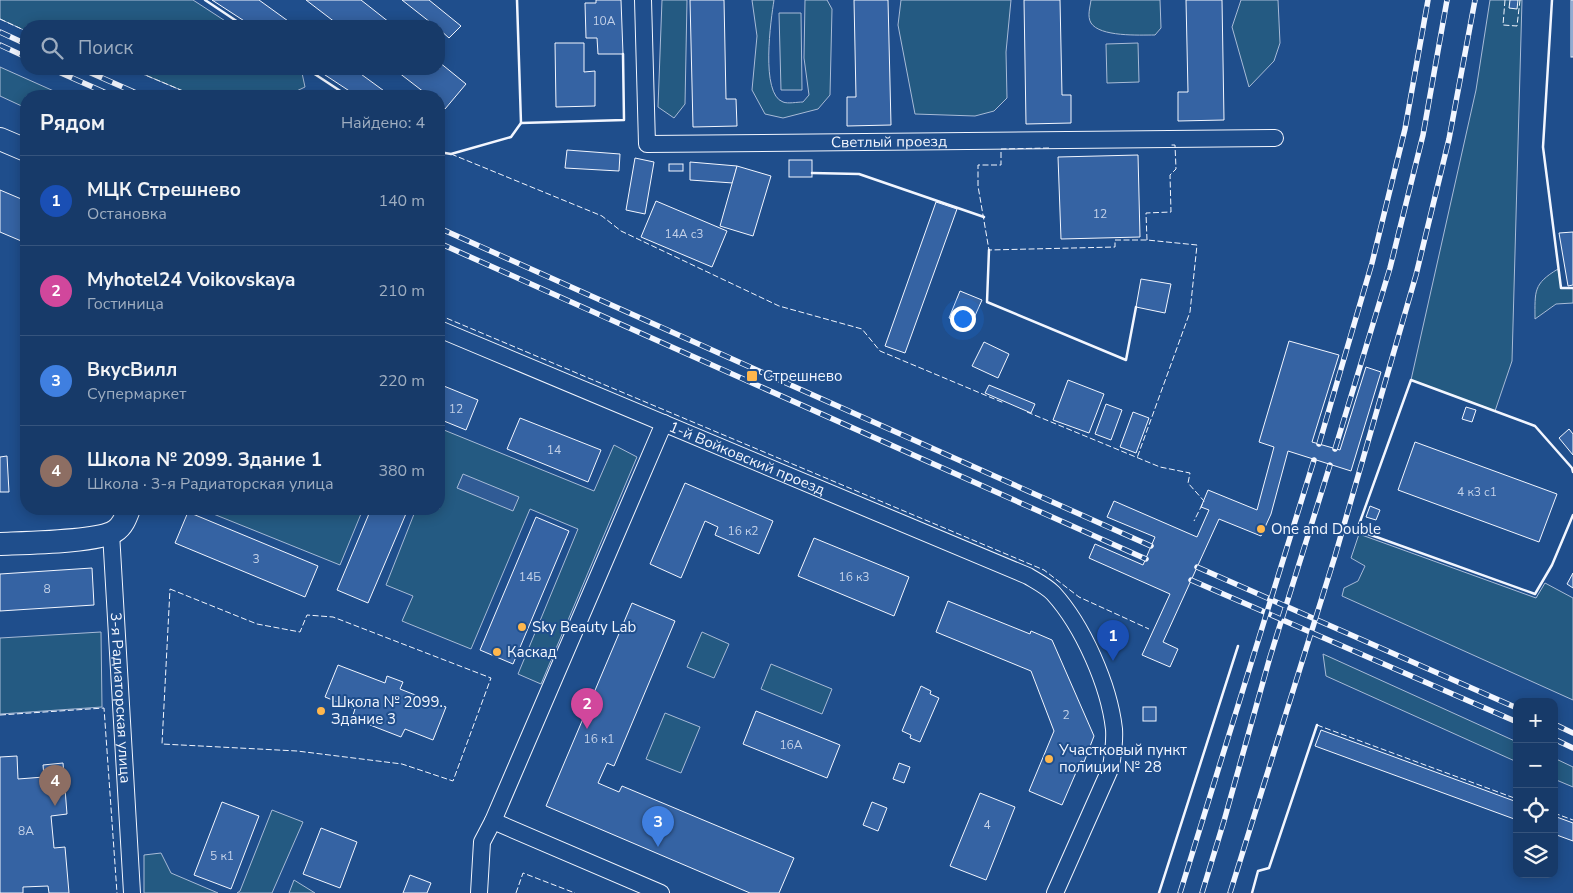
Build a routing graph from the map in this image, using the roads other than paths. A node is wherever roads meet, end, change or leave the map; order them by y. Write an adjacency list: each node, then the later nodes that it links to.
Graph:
1 (643, 0): 3 (street, Светлый проезд)
2 (0, 138): 4 (street)
3 (1275, 138)
4 (20, 147)
5 (445, 332): 6 (street, 1-й Войковский проезд)
6 (664, 423): 10 (street); 14 (street, 1-й Войковский проезд)
7 (126, 515): 8 (street)
8 (111, 533): 9 (street); 11 (street, 3-я Радиаторская улица)
9 (0, 544)
10 (493, 821): 12 (street); 13 (street)
11 (132, 893)
12 (479, 893)
13 (661, 893)
14 (1055, 893)

